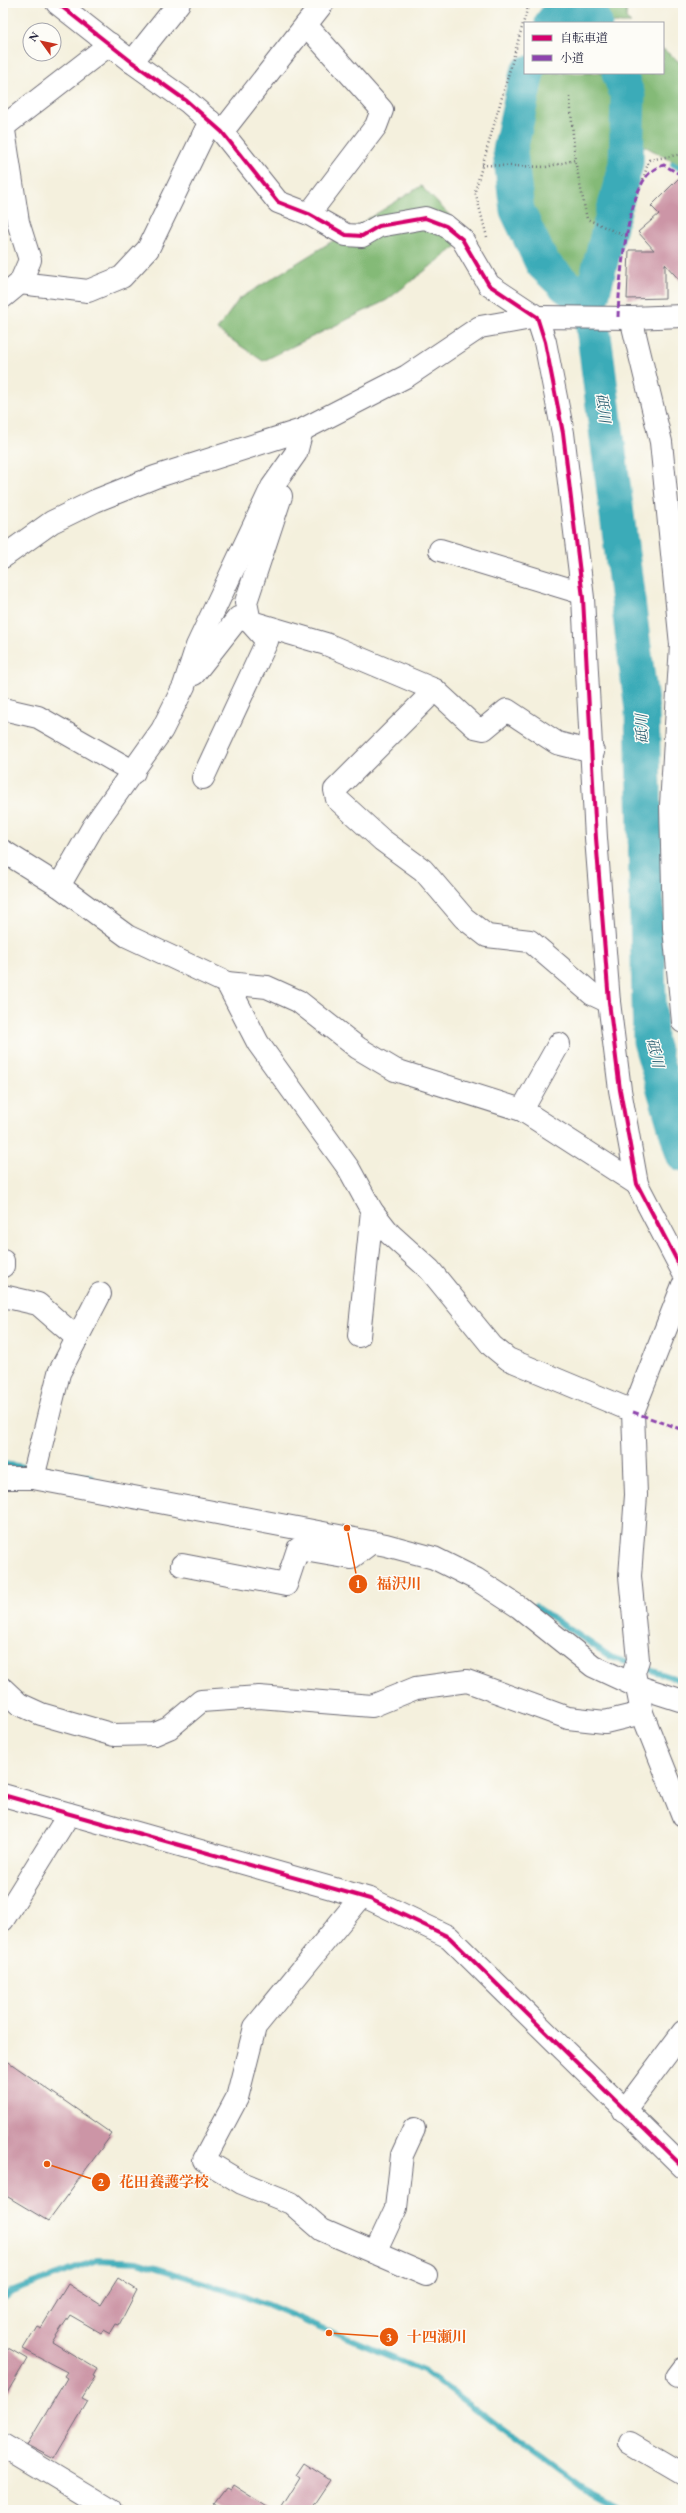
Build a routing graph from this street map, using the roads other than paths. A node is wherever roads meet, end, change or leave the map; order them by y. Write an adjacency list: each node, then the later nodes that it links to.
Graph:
1 (57, 3): 5 (street)
2 (179, 3): 6 (street)
3 (323, 3): 4 (street)
4 (306, 25): 8 (street); 9 (street)
5 (110, 44): 6 (street); 7 (street)
6 (132, 62): 8 (street)
7 (3, 126): 10 (street)
8 (216, 127): 9 (street); 10 (street)
9 (309, 214): 13 (street)
10 (20, 283): 11 (street)
11 (3, 297)
12 (683, 316): 14 (street)
13 (542, 318): 14 (street); 15 (street); 19 (street)
14 (622, 318): 21 (street)
15 (302, 430): 16 (street); 18 (street)
16 (296, 453): 20 (street); 22 (street)
17 (440, 550): 19 (street)
18 (3, 557)
19 (582, 593): 25 (street)
20 (250, 622): 22 (street); 23 (street); 27 (street)
21 (681, 656): 32 (street)
22 (184, 686): 26 (street)
23 (435, 690): 25 (street); 31 (street)
24 (3, 709): 26 (street)
25 (593, 752): 31 (street)
26 (134, 772): 29 (street)
27 (203, 778)
28 (3, 851): 29 (street)
29 (59, 886): 30 (street)
30 (227, 983): 34 (street); 36 (street)
31 (609, 1002): 35 (street)
32 (683, 1022)
33 (559, 1044): 34 (street)
34 (522, 1110): 35 (street)
35 (637, 1184): 39 (street)
36 (372, 1211): 43 (street); 45 (street)
37 (3, 1261): 38 (street)
38 (3, 1266)
39 (683, 1272)
40 (683, 1285): 50 (street)
41 (100, 1294): 44 (street)
42 (3, 1296): 44 (street)
43 (359, 1336)
44 (77, 1338): 47 (street)
45 (623, 1407)
46 (3, 1478): 47 (street)
47 (33, 1478): 48 (street)
48 (371, 1543): 49 (street); 50 (street)
49 (182, 1565)
50 (636, 1673): 52 (street); 53 (street)
51 (3, 1689): 53 (street)
52 (683, 1701)
53 (642, 1714): 56 (street)
54 (3, 1795): 55 (street)
55 (69, 1814): 57 (street); 58 (street)
56 (683, 1816)
57 (361, 1896): 60 (street); 63 (street)
58 (3, 1920)
59 (683, 2032): 60 (street)
60 (624, 2111): 62 (street)
61 (414, 2129): 63 (street)
62 (683, 2168)
63 (375, 2253): 64 (street)
64 (426, 2275)
65 (630, 2442): 67 (street)
66 (3, 2445): 68 (street)
67 (683, 2474)
68 (112, 2510)

